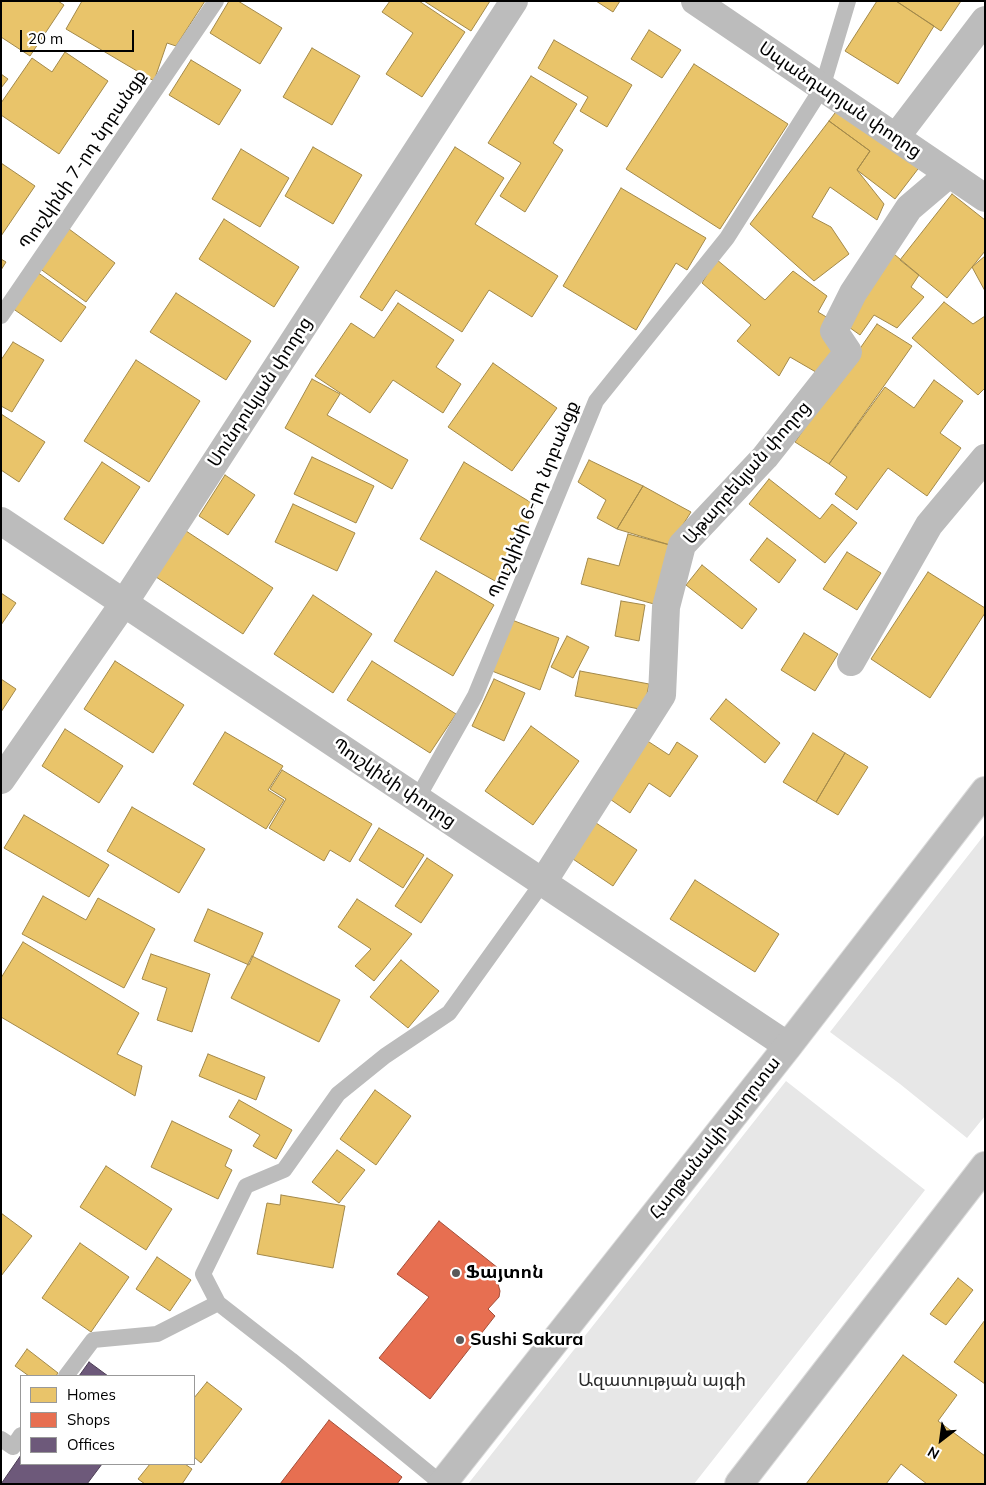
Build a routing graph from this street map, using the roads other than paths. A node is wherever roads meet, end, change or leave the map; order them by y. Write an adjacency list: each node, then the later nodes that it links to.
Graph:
1 (216, 1): 10 (lane, Պուշկինի 7-րդ նրբանցք)
2 (514, 1): 13 (main road, Սունդուկյան փողոց)
3 (695, 1): 6 (main road, Սպանդարյան փողոց)
4 (848, 1): 6 (lane, Պուշկինի 6-րդ նրբանցք)
5 (985, 20): 7 (main road)
6 (822, 88): 7 (main road, Սպանդարյան փողոց); 17 (lane, Պուշկինի 6-րդ նրբանցք)
7 (896, 137): 8 (main road, Սպանդարյան փողոց)
8 (949, 174): 9 (main road, Սպանդարյան փողոց); 18 (main road, Աթարբեկյան փողոց)
9 (985, 198)
10 (1, 316)
11 (985, 458): 14 (main road)
12 (1, 521): 13 (main road, Պուշկինի փողոց)
13 (124, 603): 15 (main road, Սունդուկյան փողոց); 17 (main road, Պուշկինի փողոց)
14 (851, 662)
15 (1, 780)
16 (985, 791): 19 (main road, Հաղթանակի պողոտա)
17 (417, 799): 18 (main road, Պուշկինի փողոց)
18 (543, 882): 19 (main road, Պուշկինի փողոց); 21 (lane)
19 (788, 1046): 25 (main road, Հաղթանակի պողոտա)
20 (985, 1166): 26 (main road)
21 (218, 1303): 22 (lane); 25 (lane)
22 (67, 1375)
23 (20, 1436): 24 (lane)
24 (1, 1439)
25 (442, 1484)
26 (739, 1484)

